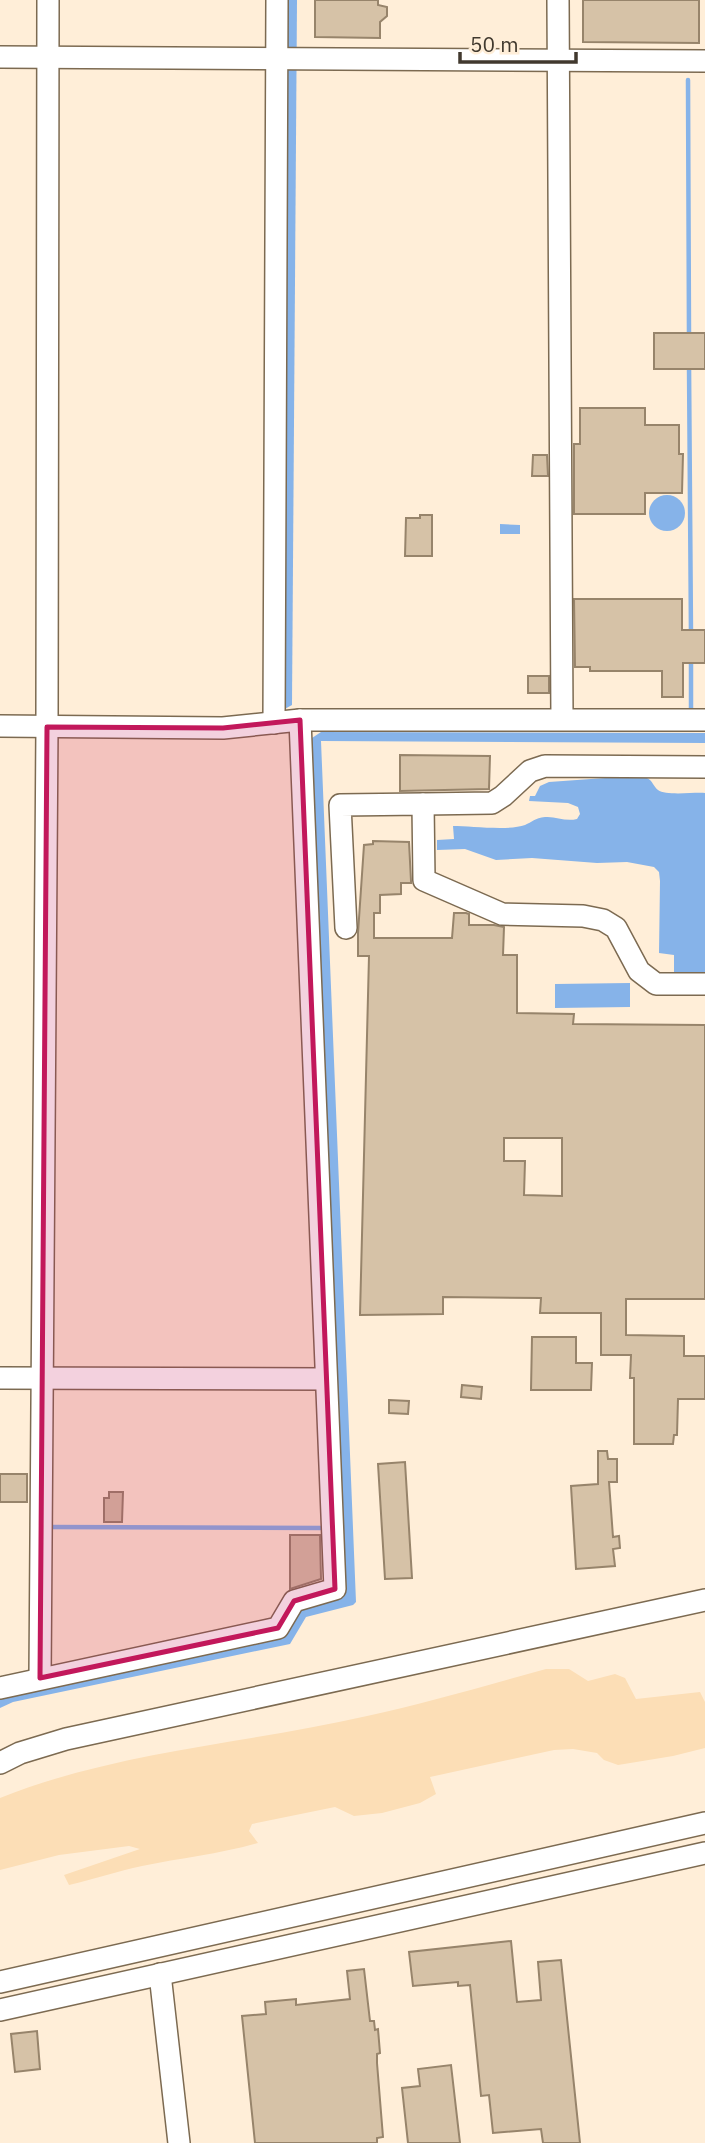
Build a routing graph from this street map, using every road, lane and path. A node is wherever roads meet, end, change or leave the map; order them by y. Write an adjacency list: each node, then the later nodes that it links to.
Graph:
1 (48, 0): 5 (street)
2 (277, 0): 6 (street)
3 (558, 0): 7 (street)
4 (0, 57): 5 (street)
5 (48, 57): 6 (street); 14 (street)
6 (277, 59): 7 (street); 12 (street)
7 (558, 61): 8 (street); 9 (street)
8 (705, 61)
9 (562, 719): 10 (street); 11 (street)
10 (300, 720): 12 (street); 21 (street)
11 (705, 720)
12 (274, 723): 14 (street)
13 (0, 726): 14 (street)
14 (47, 727): 20 (street)
15 (705, 767): 16 (street)
16 (423, 804): 17 (street); 18 (street)
17 (346, 928)
18 (705, 984)
19 (0, 1378): 20 (street)
20 (41, 1378): 21 (street); 23 (street)
21 (326, 1379): 23 (street)
22 (705, 1600): 25 (street)
23 (40, 1678): 24 (street)
24 (0, 1688)
25 (0, 1763)
26 (705, 1823): 29 (street)
27 (705, 1853): 28 (street)
28 (160, 1974): 30 (street); 31 (street)
29 (0, 1982)
30 (0, 2010)
31 (179, 2143)

